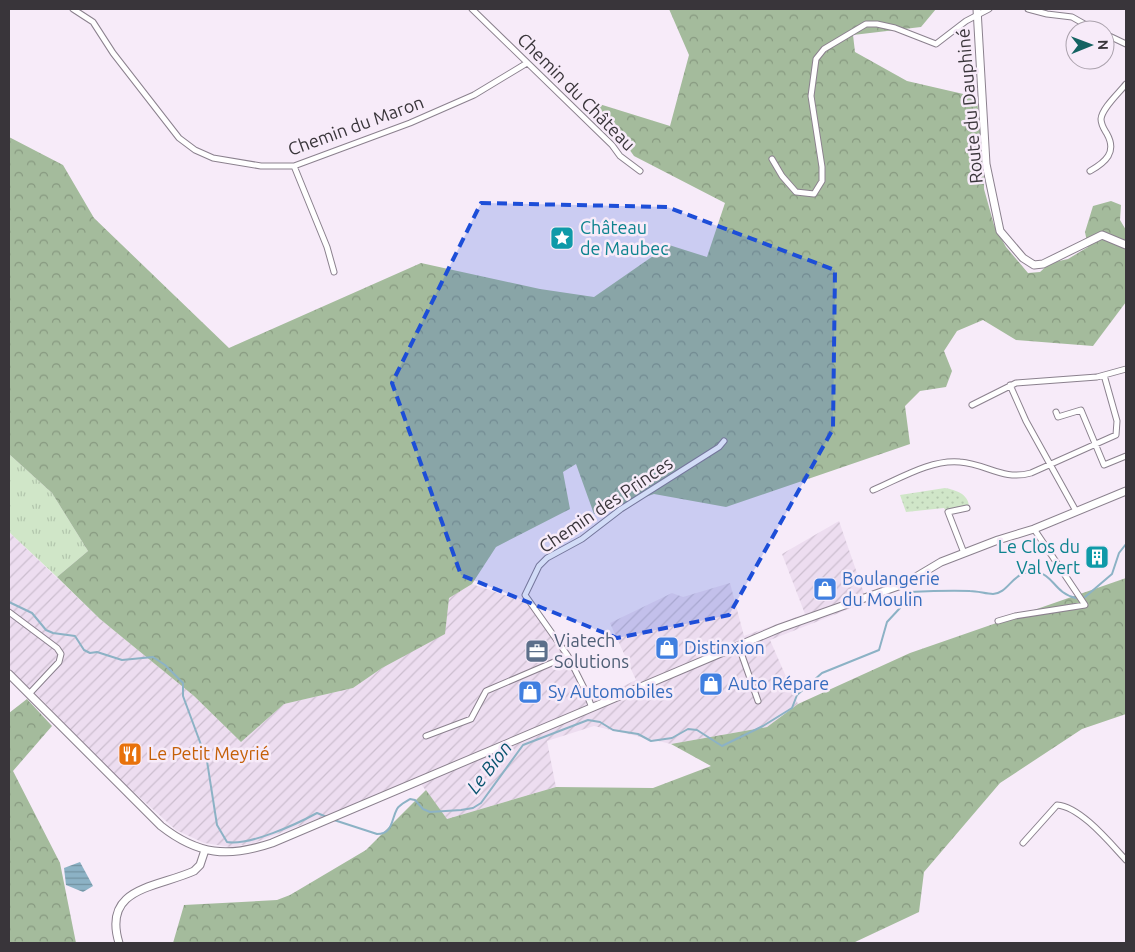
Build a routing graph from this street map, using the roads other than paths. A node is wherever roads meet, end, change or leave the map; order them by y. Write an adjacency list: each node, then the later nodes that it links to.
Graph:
1 (73, 9): 10 (street, Chemin du Maron)
2 (472, 9): 7 (street, Chemin du Château)
3 (989, 9): 5 (street)
4 (1028, 9): 6 (street)
5 (977, 11): 9 (street); 13 (main road, Route du Dauphiné)
6 (1077, 20)
7 (527, 63): 10 (street, Chemin du Maron); 12 (street, Chemin du Château)
8 (1126, 84): 11 (street)
9 (772, 159)
10 (294, 166): 14 (street)
11 (1090, 170)
12 (640, 171)
13 (1126, 245)
14 (334, 272)
15 (1126, 369): 16 (street)
16 (1104, 375): 17 (street); 21 (street)
17 (1010, 386): 18 (street); 23 (street)
18 (972, 405)
19 (1056, 412): 21 (street)
20 (724, 441): 33 (street, Chemin des Princes)
21 (1095, 444): 22 (street); 23 (street)
22 (1126, 456)
23 (1050, 465): 24 (street); 27 (street)
24 (873, 490)
25 (1126, 491): 27 (main road)
26 (968, 508): 29 (street)
27 (1076, 511): 28 (main road)
28 (1034, 529): 29 (main road); 31 (street)
29 (964, 553): 32 (main road)
30 (9, 612): 35 (street)
31 (998, 621)
32 (739, 647): 36 (street); 37 (main road)
33 (568, 656): 37 (street, Chemin des Princes); 38 (street)
34 (9, 674): 35 (main road)
35 (30, 693): 40 (main road)
36 (758, 701)
37 (592, 708): 40 (main road)
38 (426, 736)
39 (1023, 843): 41 (street)
40 (205, 850): 42 (main road)
41 (1126, 860)
42 (119, 943)

